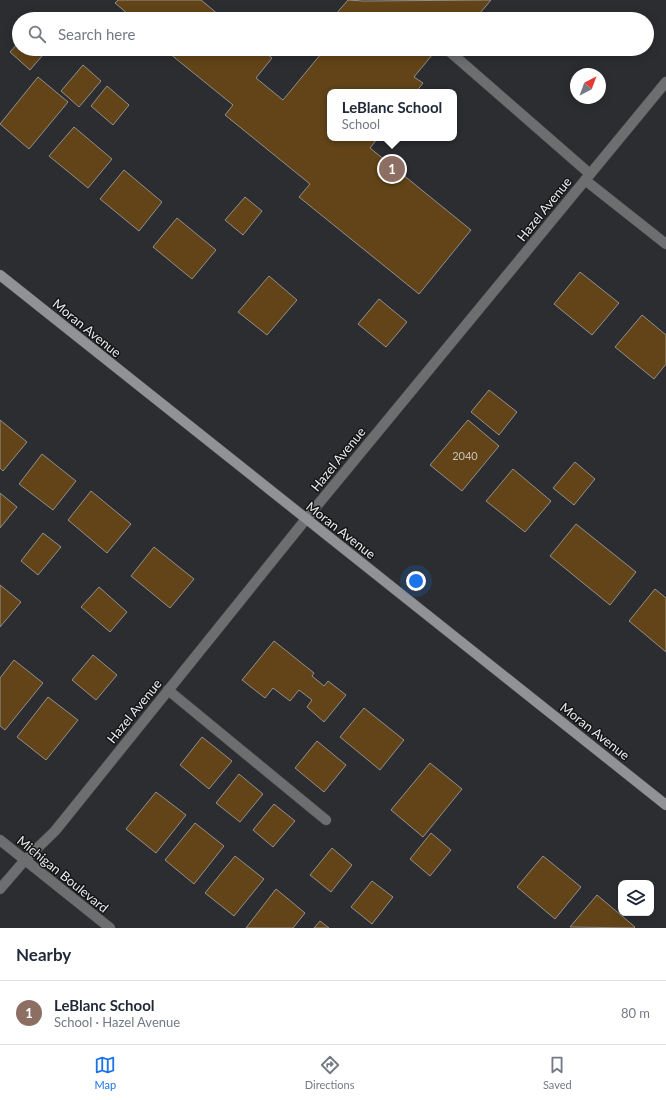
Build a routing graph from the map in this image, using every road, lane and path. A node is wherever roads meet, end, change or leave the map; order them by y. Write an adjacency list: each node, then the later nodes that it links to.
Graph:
1 (455, 56): 3 (street)
2 (666, 82): 3 (street, Hazel Avenue)
3 (588, 177): 4 (street); 6 (street, Hazel Avenue)
4 (666, 244)
5 (0, 275): 6 (main road, Moran Avenue)
6 (306, 519): 7 (street, Hazel Avenue); 8 (main road, Moran Avenue)
7 (168, 690): 9 (street); 11 (street, Hazel Avenue)
8 (666, 805)
9 (326, 820)
10 (0, 840): 11 (street, Michigan Boulevard)
11 (24, 860): 12 (street, Hazel Avenue); 13 (street, Michigan Boulevard)
12 (0, 889)
13 (110, 928)

